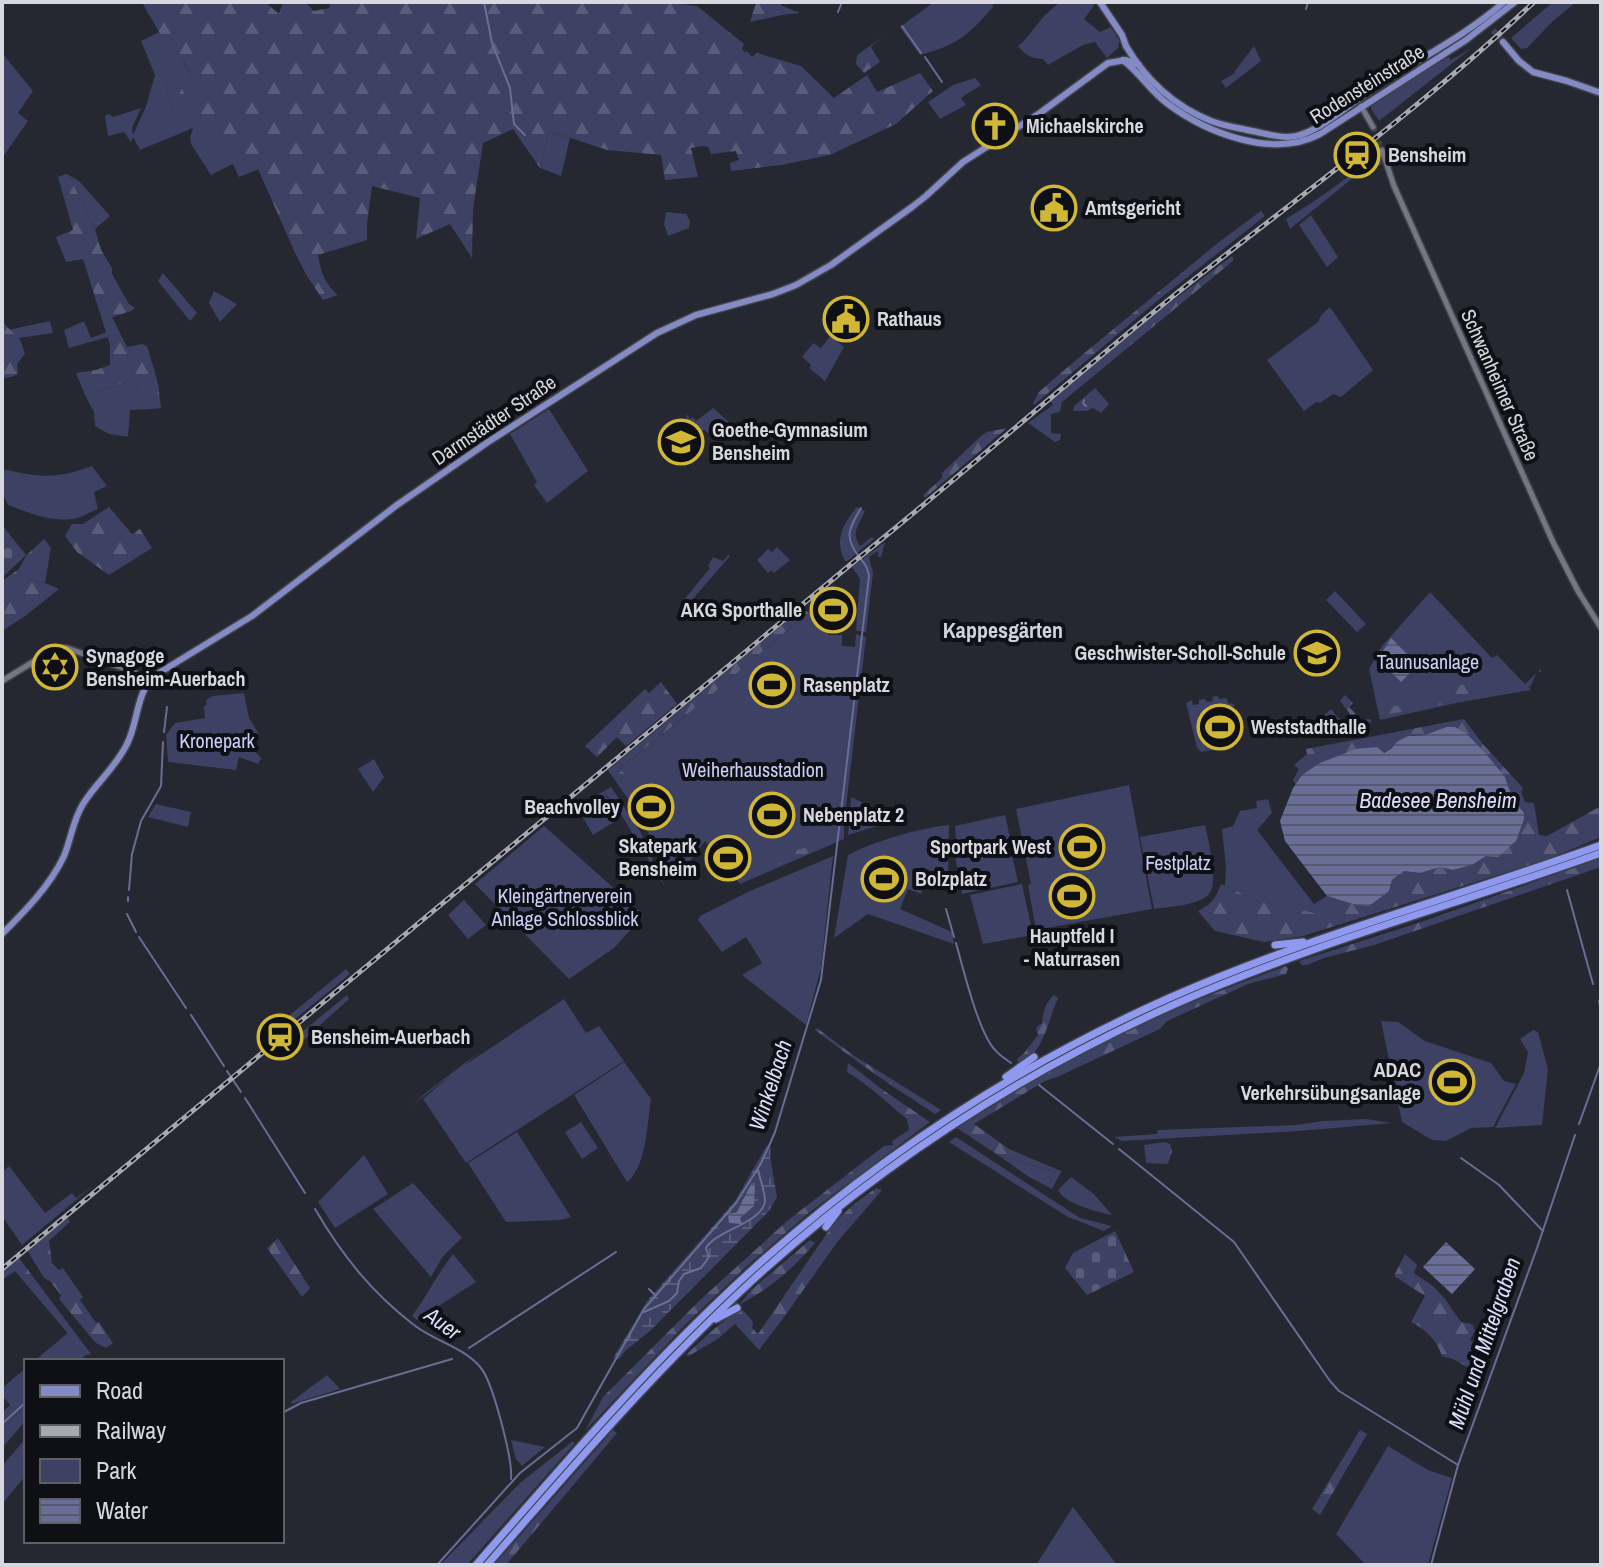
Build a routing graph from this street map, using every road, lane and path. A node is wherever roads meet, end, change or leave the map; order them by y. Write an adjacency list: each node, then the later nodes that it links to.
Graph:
1 (1100, 2): 6 (main road, Rodensteinstraße)
2 (1504, 2): 4 (main road)
3 (1515, 2): 4 (main road)
4 (1489, 24): 10 (main road, Rodensteinstraße)
5 (1503, 42): 9 (main road)
6 (1126, 46): 7 (main road); 8 (main road, Rodensteinstraße)
7 (1123, 60): 8 (main road); 12 (main road, Rodensteinstraße); 16 (main road, Darmstädter Straße)
8 (1139, 65): 12 (main road, Rodensteinstraße)
9 (1601, 93)
10 (1359, 103): 11 (main road); 12 (main road, Rodensteinstraße)
11 (1373, 127)
12 (1308, 136)
13 (1382, 150): 14 (main road, Schwanheimer Straße)
14 (1601, 628)
15 (2, 681): 16 (main road)
16 (148, 682): 19 (main road)
17 (1601, 845): 20 (highway)
18 (1601, 853): 24 (highway)
19 (2, 934)
20 (1313, 941): 21 (highway); 23 (highway)
21 (1275, 945)
22 (1034, 1057): 23 (highway)
23 (993, 1090): 28 (highway)
24 (844, 1203): 25 (highway); 27 (highway)
25 (826, 1227)
26 (737, 1308): 27 (highway)
27 (707, 1324): 29 (highway)
28 (476, 1565)
29 (487, 1565)

